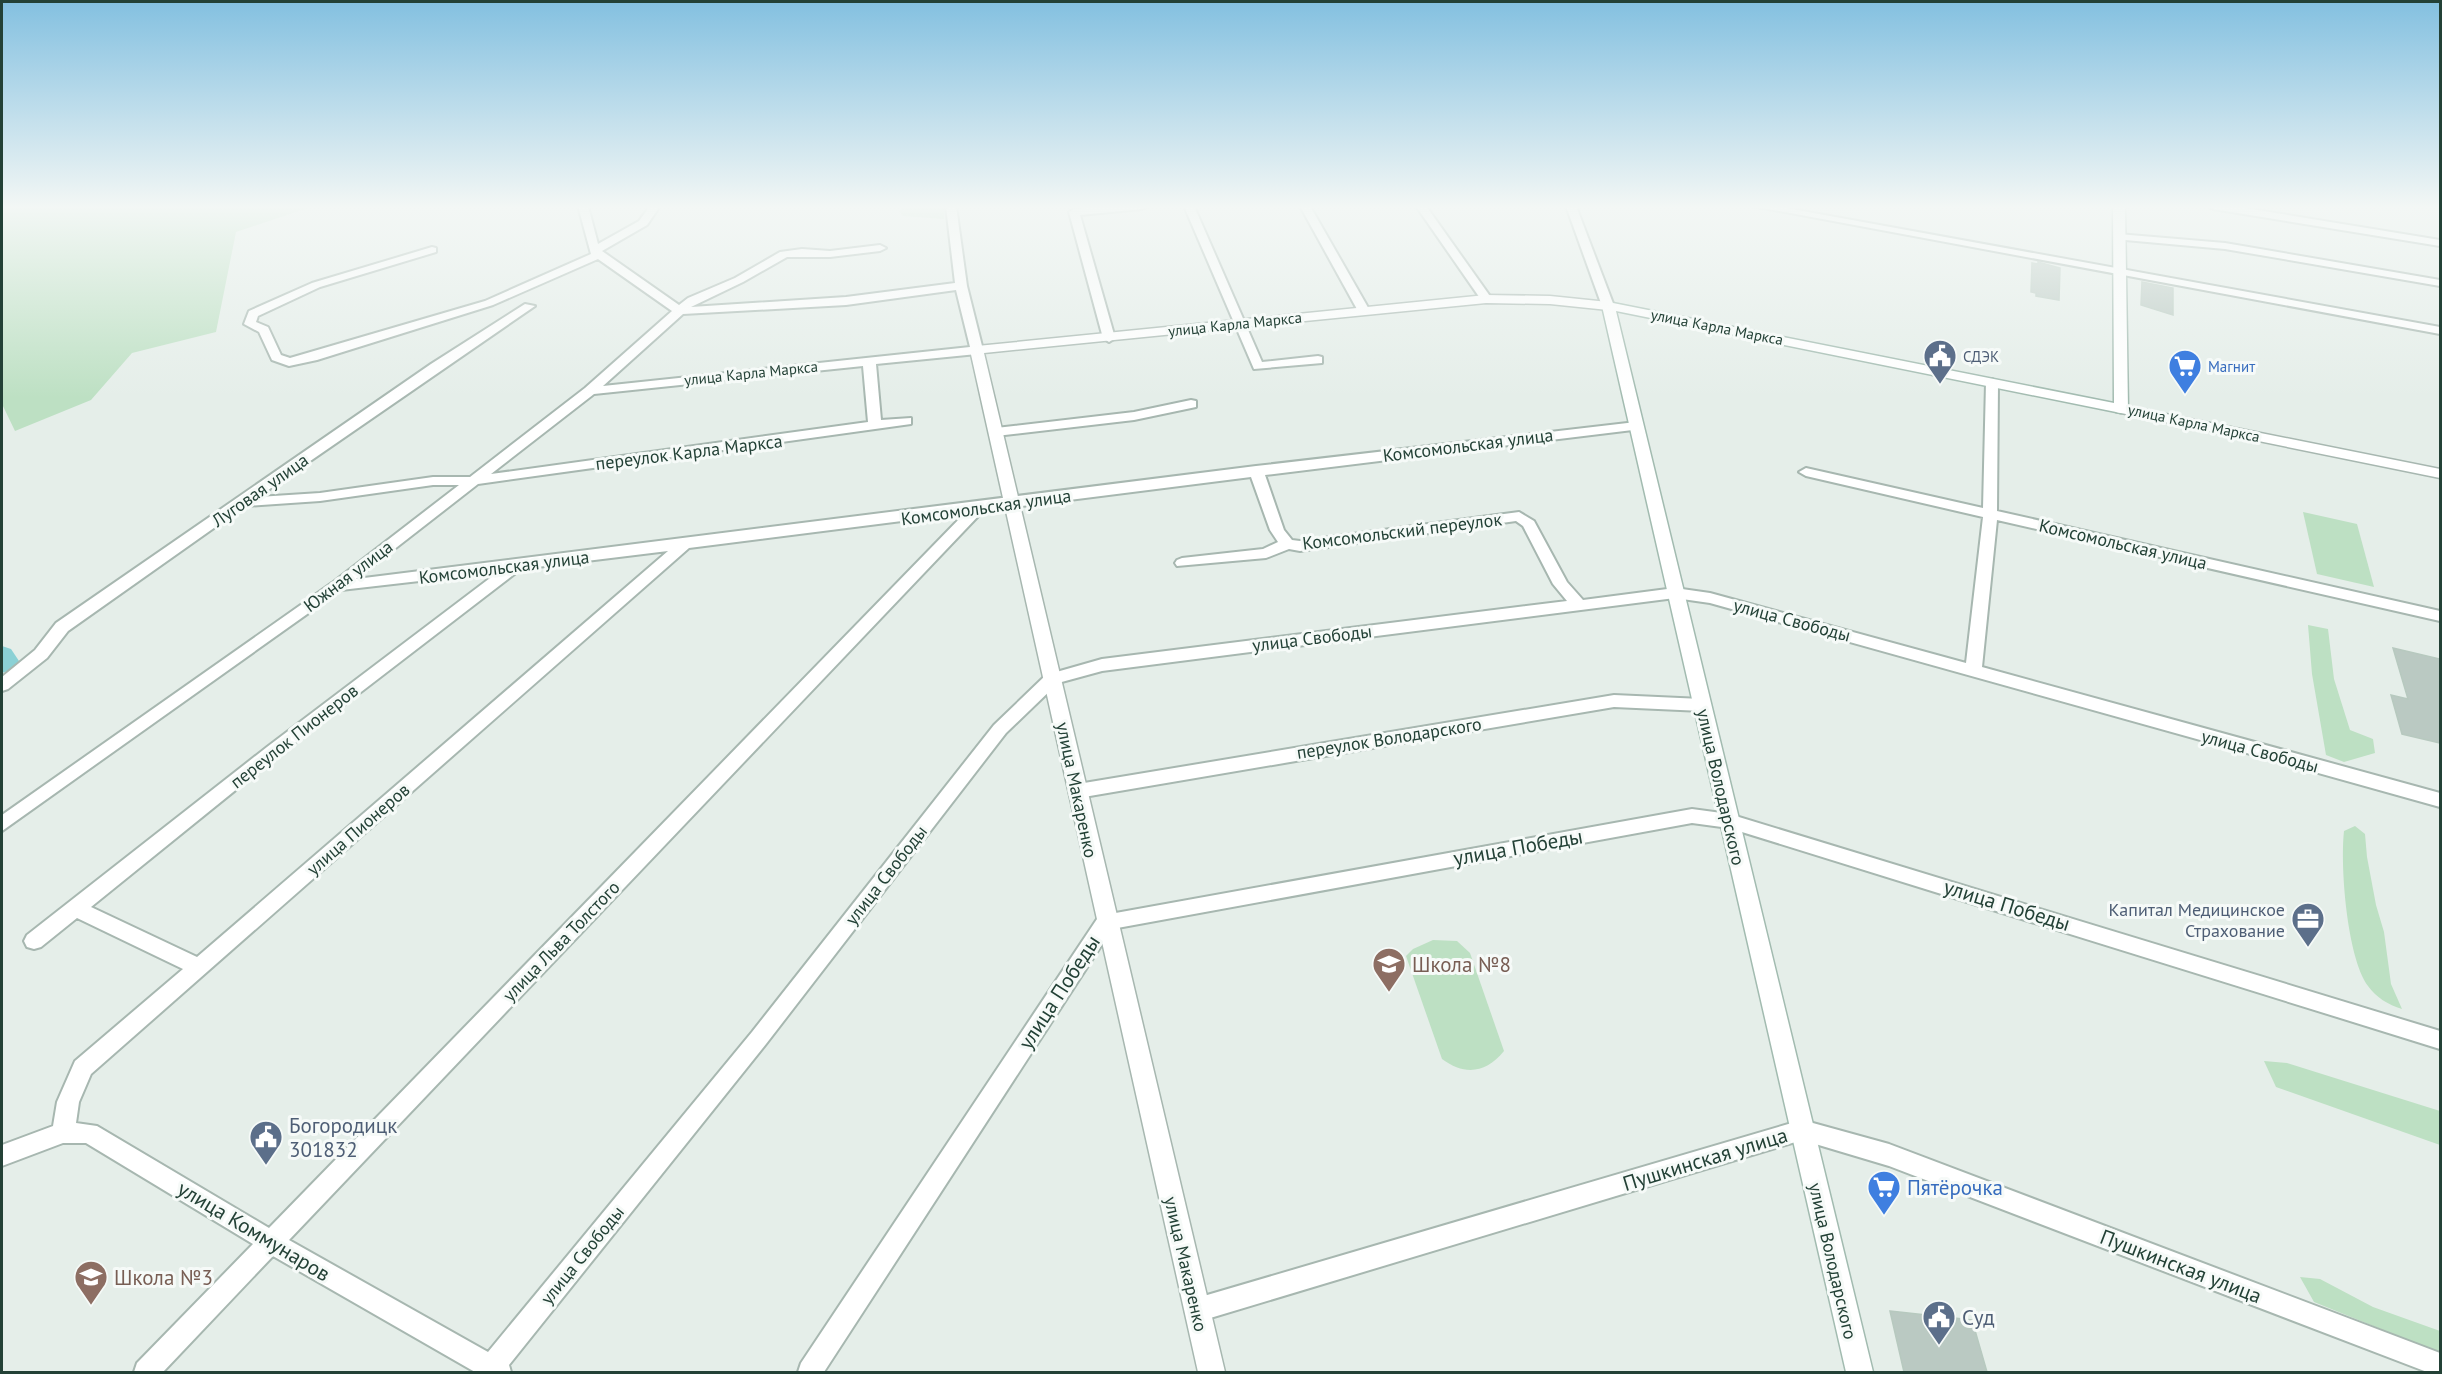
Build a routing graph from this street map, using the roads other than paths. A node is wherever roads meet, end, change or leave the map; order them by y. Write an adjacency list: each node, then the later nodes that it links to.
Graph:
1 (365, 270): 2 (street)
2 (560, 270)
3 (620, 270): 19 (street)
4 (755, 270): 19 (street, Южная улица)
5 (959, 270): 15 (street, улица Макаренко)
6 (1090, 270): 23 (street)
7 (1218, 270): 21 (street)
8 (1341, 270): 20 (street)
9 (1466, 270): 16 (street)
10 (1595, 270): 18 (street, улица Володарского)
11 (2109, 270): 13 (street)
12 (2365, 270): 14 (street)
13 (2118, 272): 22 (street); 30 (main road)
14 (2440, 283)
15 (961, 286): 19 (street); 24 (street, улица Макаренко)
16 (1486, 299): 18 (main road, улица Карла Маркса); 20 (main road, улица Карла Маркса)
17 (528, 306): 39 (street, Луговая улица)
18 (1608, 306): 27 (main road, улица Карла Маркса); 33 (main road, улица Володарского)
19 (681, 311): 28 (street, Южная улица)
20 (1364, 311): 21 (main road, улица Карла Маркса)
21 (1242, 323): 23 (main road, улица Карла Маркса); 26 (street)
22 (2440, 332)
23 (1109, 338): 24 (main road, улица Карла Маркса)
24 (977, 350): 25 (street, улица Карла Маркса); 34 (main road, улица Макаренко)
25 (869, 360): 28 (street, улица Карла Маркса); 32 (street)
26 (1318, 360)
27 (1992, 383): 30 (main road, улица Карла Маркса); 42 (street)
28 (590, 391): 38 (street, Южная улица)
29 (1191, 404): 34 (street)
30 (2121, 409): 37 (main road, улица Карла Маркса)
31 (906, 421): 32 (street, переулок Карла Маркса)
32 (875, 426): 38 (street, переулок Карла Маркса)
33 (1636, 426): 35 (street, Комсомольская улица); 48 (main road, улица Володарского)
34 (996, 432): 40 (main road, улица Макаренко)
35 (1256, 470): 40 (street, Комсомольская улица); 43 (street)
36 (1806, 472): 42 (street, Комсомольская улица)
37 (2440, 474)
38 (471, 480): 39 (street, переулок Карла Маркса); 47 (street, Южная улица)
39 (243, 502): 53 (street, Луговая улица)
40 (1012, 503): 41 (street, Комсомольская улица); 52 (main road, улица Макаренко)
41 (977, 509): 44 (street, Комсомольская улица); 67 (street, улица Льва Толстого)
42 (1990, 514): 50 (street, Комсомольская улица); 51 (street)
43 (1287, 544): 45 (street, Комсомольский переулок); 49 (street, Комсомольский переулок)
44 (684, 545): 46 (street, Комсомольская улица); 62 (street, улица Пионеров)
45 (1182, 563)
46 (516, 566): 47 (street, Комсомольская улица); 59 (street, переулок Пионеров)
47 (337, 586): 58 (street, Южная улица)
48 (1675, 593): 49 (street, улица Свободы); 51 (street, улица Свободы); 54 (main road, улица Володарского)
49 (1576, 603): 52 (street, улица Свободы)
50 (2440, 616)
51 (1973, 671): 56 (street, улица Свободы)
52 (1052, 679): 55 (main road, улица Макаренко); 70 (street, улица Свободы)
53 (2, 685)
54 (1702, 705): 55 (street, переулок Володарского); 57 (main road, улица Володарского)
55 (1078, 791): 60 (main road, улица Макаренко)
56 (2440, 800)
57 (1729, 821): 60 (street, улица Победы); 63 (street, улица Победы); 64 (main road, улица Володарского)
58 (2, 824)
59 (75, 908): 61 (street, переулок Пионеров); 62 (street)
60 (1106, 922): 68 (main road, улица Макаренко); 72 (street, улица Победы)
61 (34, 942)
62 (199, 967): 65 (street, улица Пионеров)
63 (2440, 1040)
64 (1802, 1130): 68 (street, Пушкинская улица); 69 (street, Пушкинская улица); 74 (main road, улица Володарского)
65 (63, 1133): 66 (street, улица Коммунаров); 67 (street, улица Коммунаров)
66 (2, 1155)
67 (271, 1242): 70 (street, улица Коммунаров); 71 (street, улица Льва Толстого)
68 (1197, 1310): 73 (main road, улица Макаренко)
69 (2440, 1365)
70 (492, 1371)
71 (146, 1372)
72 (810, 1372)
73 (1211, 1372)
74 (1859, 1372)

